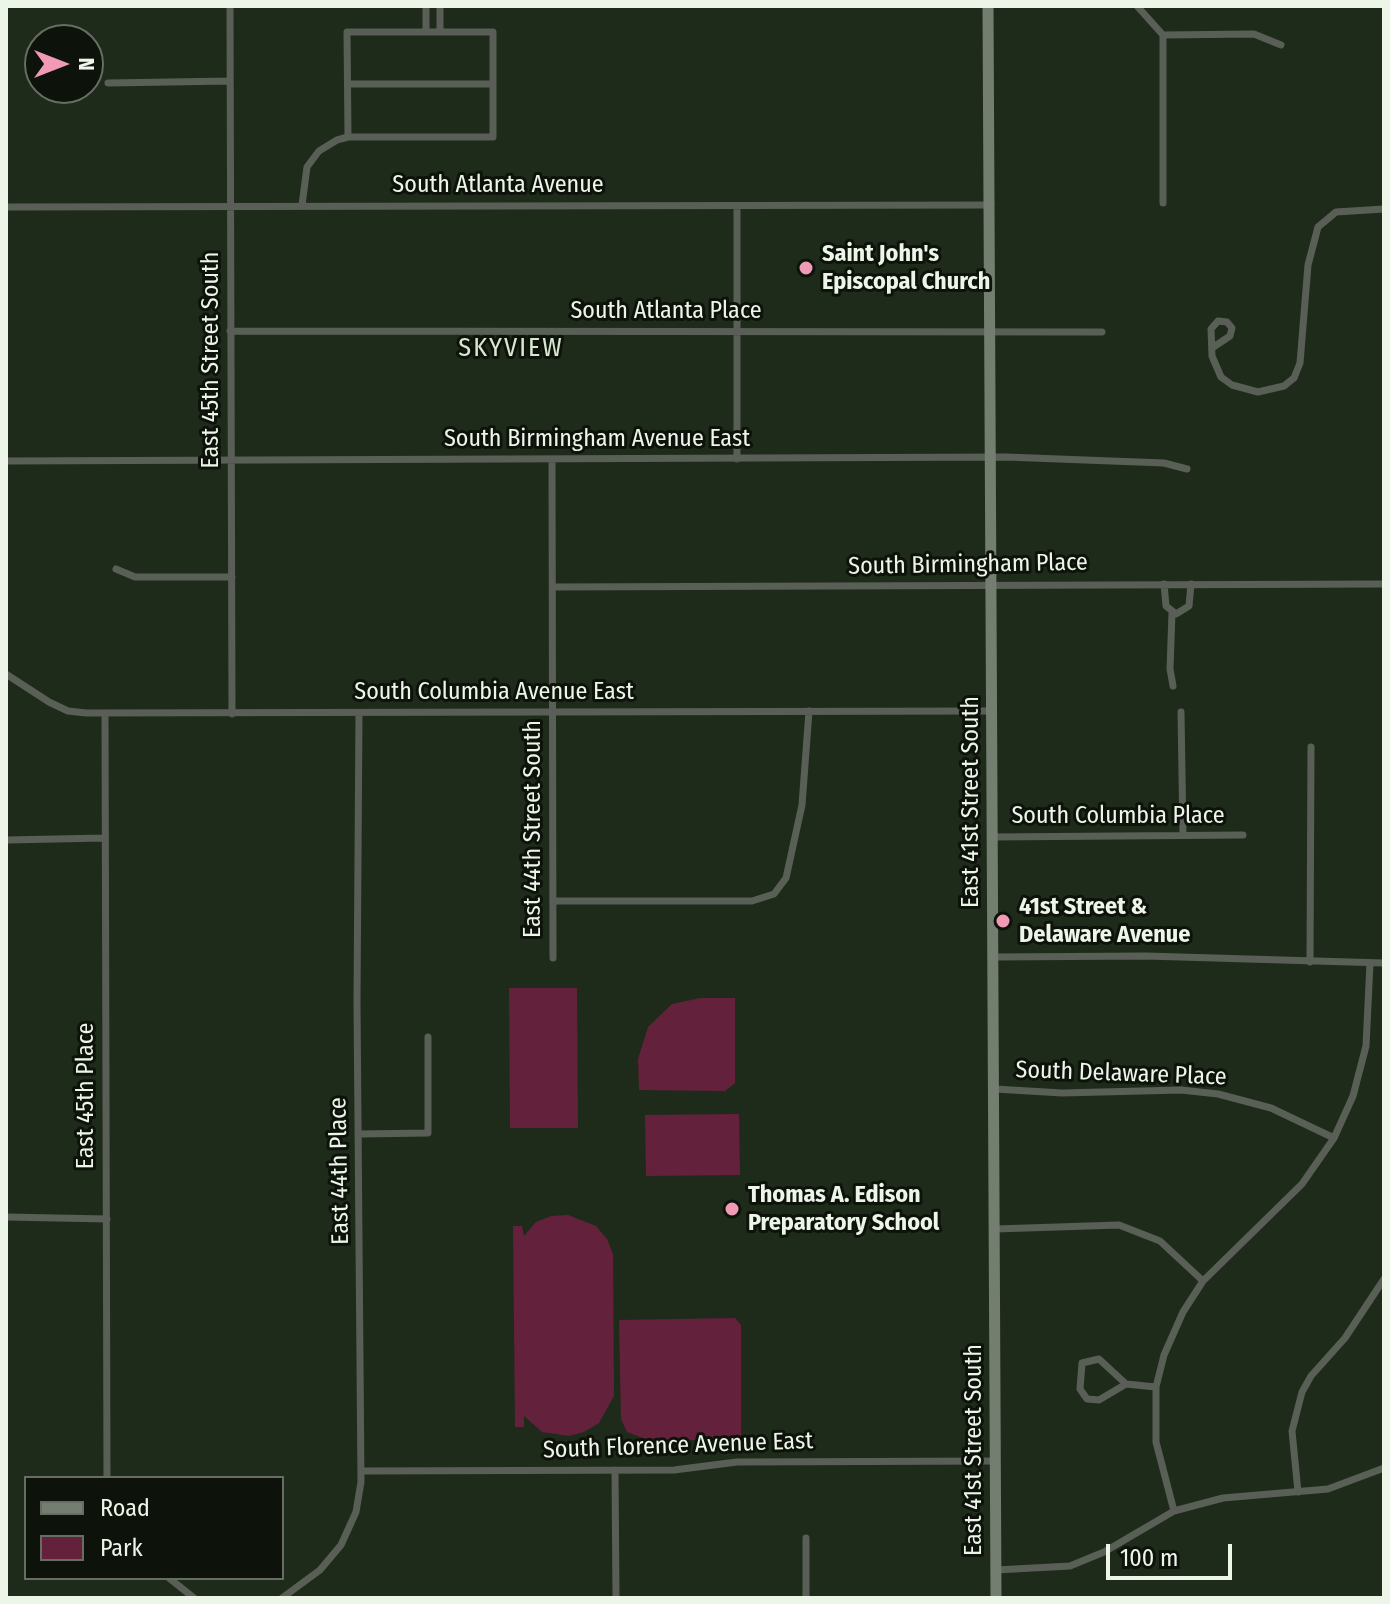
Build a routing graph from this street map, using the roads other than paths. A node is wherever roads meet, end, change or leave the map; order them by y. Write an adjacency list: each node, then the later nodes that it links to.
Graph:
1 (230, 6): 10 (street, East 45th Street South)
2 (426, 6): 7 (street)
3 (440, 6): 6 (street)
4 (988, 6): 17 (main road, East 41st Street South)
5 (1137, 6): 8 (street)
6 (440, 31): 7 (street); 13 (street)
7 (426, 32): 12 (street)
8 (1163, 35): 9 (street); 15 (street)
9 (1281, 45)
10 (230, 81): 11 (street); 20 (street, East 45th Street South)
11 (108, 83)
12 (348, 84): 13 (street); 14 (street)
13 (493, 84): 14 (street)
14 (348, 137): 16 (street)
15 (1163, 203)
16 (302, 205): 18 (street, South Atlanta Avenue); 20 (street, South Atlanta Avenue)
17 (991, 205): 18 (street, South Atlanta Avenue); 24 (main road, East 41st Street South)
18 (737, 206): 23 (street)
19 (6, 207): 20 (street, South Atlanta Avenue)
20 (230, 207): 22 (street, East 45th Street South)
21 (1384, 209): 26 (street)
22 (230, 331): 23 (street, South Atlanta Place); 31 (street, East 45th Street South)
23 (737, 332): 24 (street, South Atlanta Place); 29 (street)
24 (991, 332): 25 (street, South Atlanta Place); 27 (main road, East 41st Street South)
25 (1102, 332)
26 (1212, 348)
27 (991, 458): 29 (street, South Birmingham Avenue East); 32 (street, South Birmingham Avenue East); 38 (main road, East 41st Street South)
28 (552, 459): 29 (street, South Birmingham Avenue East); 31 (street, South Birmingham Avenue East); 39 (street, East 44th Street South)
29 (737, 459)
30 (6, 461): 31 (street, South Birmingham Avenue East)
31 (231, 461): 34 (street, East 45th Street South)
32 (1187, 469)
33 (116, 569): 34 (street)
34 (232, 577): 49 (street, East 45th Street South)
35 (1164, 584): 36 (street, South Birmingham Place); 38 (street, South Birmingham Place); 40 (street)
36 (1191, 584): 37 (street, South Birmingham Place); 40 (street)
37 (1384, 584)
38 (992, 585): 39 (street, South Birmingham Place); 44 (main road, East 41st Street South)
39 (553, 587): 45 (street, East 44th Street South)
40 (1172, 613): 42 (street)
41 (6, 674): 48 (street, South Columbia Avenue East)
42 (1173, 686)
43 (809, 711): 44 (street, South Columbia Avenue East); 45 (street, South Columbia Avenue East); 56 (street)
44 (993, 711): 53 (main road, East 41st Street South)
45 (552, 712): 47 (street, South Columbia Avenue East); 56 (street, East 44th Street South)
46 (1181, 712): 51 (street)
47 (359, 713): 49 (street, South Columbia Avenue East); 64 (street, East 44th Place)
48 (105, 714): 49 (street, South Columbia Avenue East); 54 (street, East 45th Place)
49 (232, 714)
50 (1311, 747): 59 (street)
51 (1183, 835): 52 (street, South Columbia Place); 53 (street, South Columbia Place)
52 (1243, 835)
53 (993, 837): 57 (main road, East 41st Street South)
54 (105, 838): 55 (street); 67 (street, East 45th Place)
55 (6, 840)
56 (554, 901): 58 (street, East 44th Street South)
57 (995, 957): 59 (street); 63 (main road, East 41st Street South)
58 (553, 958)
59 (1310, 962): 60 (street)
60 (1370, 963): 61 (street); 65 (street)
61 (1384, 963)
62 (428, 1037): 64 (street)
63 (995, 1089): 65 (street, South Delaware Place); 68 (main road, East 41st Street South)
64 (360, 1134): 76 (street, East 44th Place)
65 (1334, 1138): 70 (street)
66 (6, 1217): 67 (street)
67 (107, 1219): 77 (street, East 45th Place)
68 (995, 1229): 70 (street); 73 (main road, East 41st Street South)
69 (1384, 1279): 78 (street)
70 (1203, 1281): 72 (street)
71 (1126, 1384): 71 (street); 72 (street)
72 (1156, 1387): 79 (street)
73 (996, 1461): 75 (street, South Florence Avenue East); 81 (main road, East 41st Street South)
74 (1384, 1468): 78 (street)
75 (615, 1470): 76 (street, South Florence Avenue East); 85 (street)
76 (361, 1471): 84 (street, East 44th Place)
77 (107, 1476)
78 (1298, 1492): 79 (street)
79 (1174, 1511): 81 (street)
80 (806, 1538): 86 (street)
81 (996, 1570): 87 (main road, East 41st Street South)
82 (172, 1580): 83 (street)
83 (194, 1598)
84 (282, 1598)
85 (616, 1598)
86 (806, 1598)
87 (996, 1598)

